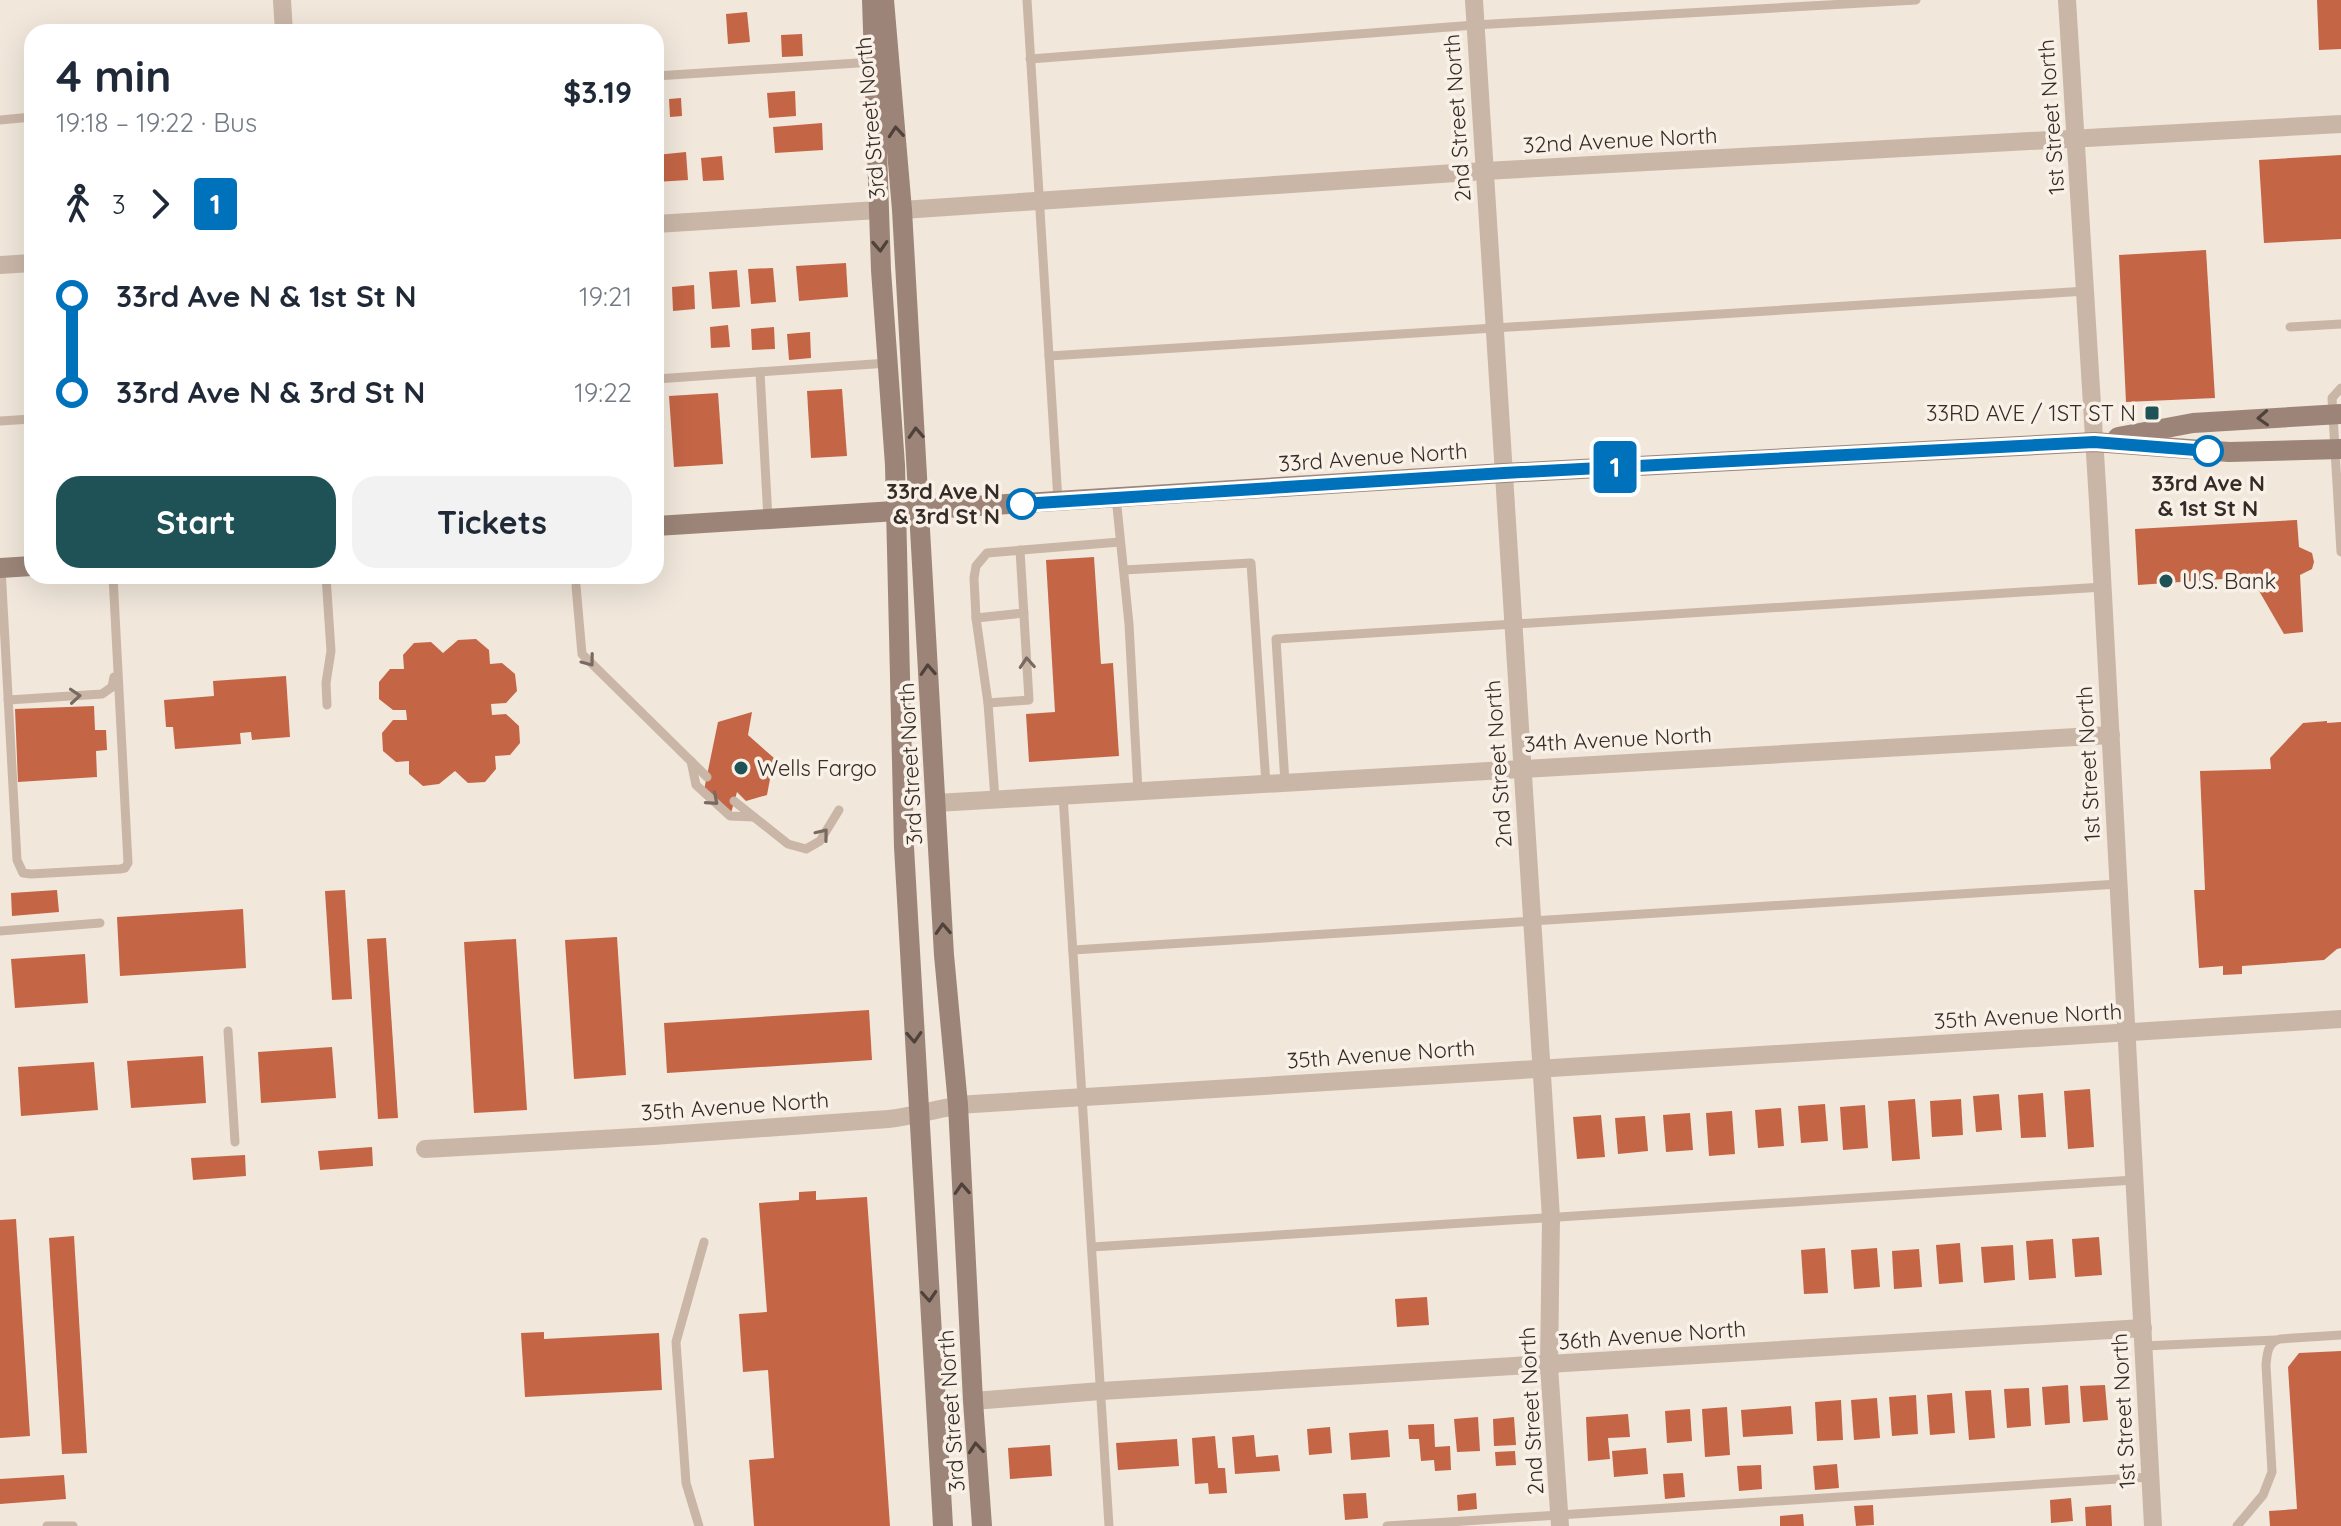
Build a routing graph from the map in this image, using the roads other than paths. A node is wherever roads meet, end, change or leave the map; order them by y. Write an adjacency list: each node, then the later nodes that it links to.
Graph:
1 (282, 0): 8 (street)
2 (872, 0): 11 (main road, 3rd Street North)
3 (884, 0): 20 (main road, 3rd Street North, one-way to 3)
4 (1027, 0): 10 (lane)
5 (1474, 0): 9 (street, 2nd Street North)
6 (1916, 0): 9 (lane)
7 (2067, 0): 16 (street, 1st Street North)
8 (284, 24)
9 (1475, 25): 10 (lane); 17 (street, 2nd Street North)
10 (1030, 59): 18 (lane)
11 (873, 62): 12 (lane); 19 (main road, 3rd Street North)
12 (664, 75)
13 (24, 118): 14 (lane)
14 (0, 120)
15 (2341, 124): 16 (street, 32nd Avenue North)
16 (2076, 139): 17 (street, 32nd Avenue North); 24 (street, 1st Street North)
17 (1485, 171): 18 (street, 32nd Avenue North); 27 (street, 2nd Street North)
18 (1039, 200): 20 (street, 32nd Avenue North); 28 (lane)
19 (878, 210): 21 (street); 29 (main road, 3rd Street North, one-way to 29)
20 (902, 210): 42 (main road, 3rd Street North, one-way to 20)
21 (664, 223)
22 (24, 264): 23 (street)
23 (0, 265)
24 (2086, 291): 27 (lane); 36 (street, 1st Street North)
25 (2341, 324): 26 (lane)
26 (2290, 327)
27 (1495, 328): 28 (lane); 38 (street, 2nd Street North)
28 (1049, 356): 40 (lane)
29 (888, 363): 30 (lane); 41 (main road, 3rd Street North)
30 (760, 372): 31 (lane); 43 (lane)
31 (664, 378)
32 (2341, 388): 33 (lane)
33 (2337, 414): 36 (main road, 33rd Avenue North, one-way to 36); 37 (lane)
34 (24, 420): 35 (lane)
35 (0, 421)
36 (2094, 442): 37 (main road, 33rd Avenue North); 38 (main road, 33rd Avenue North); 54 (street, 1st Street North)
37 (2338, 449): 47 (lane)
38 (1504, 473): 39 (main road, 33rd Avenue North); 57 (street, 2nd Street North)
39 (1116, 497): 40 (main road, 33rd Avenue North); 45 (lane)
40 (1058, 501): 42 (main road, 33rd Avenue North)
41 (896, 511): 42 (main road, 33rd Avenue North); 43 (main road, 33rd Avenue North); 85 (main road, 3rd Street North, one-way to 85)
42 (919, 511): 71 (main road, 3rd Street North, one-way to 42)
43 (768, 519): 44 (main road, 33rd Avenue North)
44 (664, 526)
45 (1120, 542): 46 (lane); 50 (lane)
46 (1020, 550): 55 (lane); 56 (lane)
47 (2341, 552)
48 (24, 566): 49 (main road)
49 (0, 568): 59 (lane)
50 (1124, 570): 66 (lane); 67 (lane)
51 (113, 584): 58 (lane)
52 (327, 584): 61 (lane)
53 (576, 586): 63 (lane, one-way to 63)
54 (2103, 587): 57 (lane); 62 (street, 1st Street North)
55 (1024, 613): 56 (lane); 60 (lane, one-way to 55)
56 (976, 618): 60 (lane)
57 (1513, 624): 64 (street, 2nd Street North); 66 (lane)
58 (117, 660): 59 (lane, one-way to 58); 59 (lane)
59 (8, 700)
60 (988, 703): 69 (lane)
61 (327, 705)
62 (2111, 735): 64 (street, 34th Avenue North); 74 (street, 1st Street North)
63 (691, 761): 65 (lane); 73 (lane, one-way to 73)
64 (1523, 769): 66 (street, 34th Avenue North); 75 (street, 2nd Street North)
65 (707, 777)
66 (1275, 783): 67 (street, 34th Avenue North)
67 (1138, 791): 68 (street, 34th Avenue North)
68 (1063, 795): 69 (street, 34th Avenue North); 78 (lane)
69 (995, 799): 71 (street, 34th Avenue North)
70 (734, 801): 73 (lane)
71 (936, 803): 84 (main road, 3rd Street North, one-way to 71)
72 (839, 810): 73 (lane, one-way to 72)
73 (754, 817)
74 (2118, 884): 75 (lane); 81 (street, 1st Street North)
75 (1532, 920): 78 (lane); 82 (street, 2nd Street North)
76 (100, 923): 77 (lane)
77 (0, 931)
78 (1073, 950): 83 (lane)
79 (2341, 1019): 81 (street, 35th Avenue North)
80 (228, 1031): 86 (lane)
81 (2127, 1034): 82 (street, 35th Avenue North); 88 (street, 1st Street North)
82 (1541, 1068): 83 (street, 35th Avenue North); 89 (street, 2nd Street North)
83 (1082, 1097): 84 (street, 35th Avenue North); 91 (lane)
84 (958, 1105): 85 (street, 35th Avenue North); 97 (main road, 3rd Street North, one-way to 84)
85 (918, 1115): 87 (street, 35th Avenue North); 103 (main road, 3rd Street North, one-way to 103)
86 (235, 1142)
87 (425, 1149)
88 (2135, 1180): 89 (lane); 93 (street, 1st Street North)
89 (1551, 1218): 91 (lane); 95 (street, 2nd Street North)
90 (704, 1242): 102 (lane)
91 (1092, 1247): 96 (lane)
92 (2341, 1335): 94 (lane)
93 (2143, 1337): 94 (lane); 95 (street, 36th Avenue North); 98 (street, 1st Street North)
94 (2276, 1340): 108 (lane)
95 (1549, 1366): 96 (street, 36th Avenue North); 99 (street, 2nd Street North)
96 (1101, 1391): 97 (street, 36th Avenue North); 105 (lane)
97 (973, 1401): 104 (main road, 3rd Street North, one-way to 97)
98 (2150, 1477): 99 (lane); 107 (street, 1st Street North)
99 (1560, 1520): 106 (lane)
100 (47, 1526): 101 (lane)
101 (73, 1526)
102 (699, 1526)
103 (943, 1526)
104 (982, 1526)
105 (1109, 1526)
106 (1387, 1526)
107 (2153, 1526)
108 (2237, 1526)

